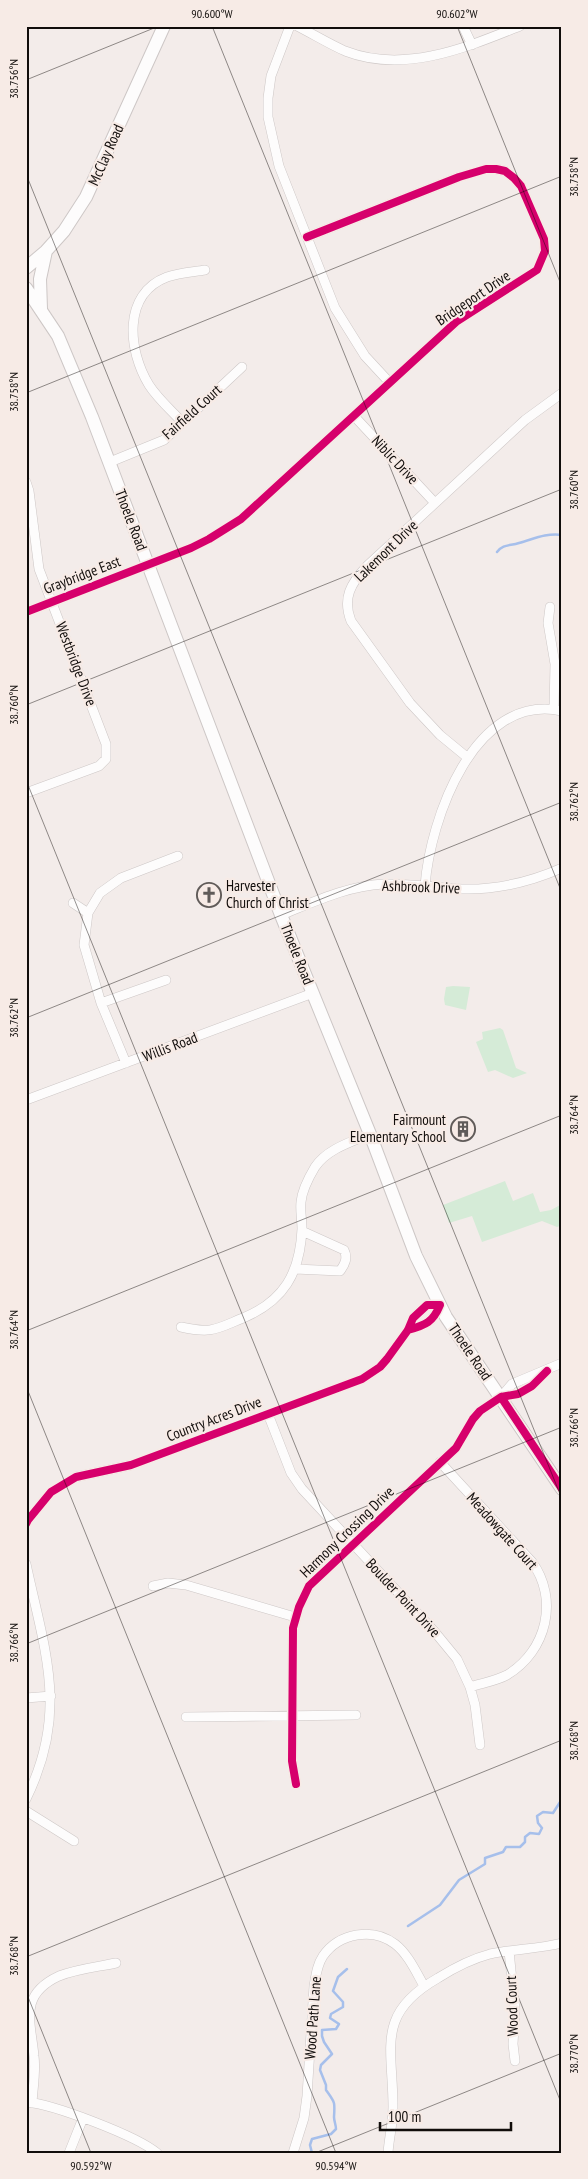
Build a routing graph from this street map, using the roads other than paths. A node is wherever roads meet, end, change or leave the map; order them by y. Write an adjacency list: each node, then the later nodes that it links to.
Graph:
1 (164, 26): 8 (main road, McClay Road)
2 (290, 26): 7 (street)
3 (297, 26): 6 (street)
4 (463, 26): 6 (street)
5 (520, 26): 6 (street)
6 (472, 45)
7 (307, 237): 15 (street); 15 (street, Bridgeport Drive)
8 (46, 251): 9 (main road, McClay Road); 13 (main road)
9 (26, 268)
10 (205, 270): 18 (street)
11 (26, 288): 13 (main road, Thoele Road)
12 (26, 306): 13 (main road)
13 (41, 309): 19 (main road, Thoele Road)
14 (242, 367): 18 (street, Fairfield Court)
15 (390, 383): 17 (street, Bridgeport Drive)
16 (562, 393): 21 (street, Lakemont Drive)
17 (354, 416): 21 (street, Niblic Drive); 22 (street, Bridgeport Drive)
18 (182, 422): 19 (street, Fairfield Court)
19 (110, 462): 22 (main road, Thoele Road)
20 (26, 482): 23 (street, Westbridge Drive)
21 (435, 504): 27 (street, Lakemont Drive)
22 (148, 564): 23 (street, Graybridge East); 34 (main road, Thoele Road)
23 (52, 602): 25 (street, Graybridge East); 28 (street, Westbridge Drive)
24 (550, 607): 26 (street)
25 (26, 612)
26 (558, 710): 27 (street)
27 (468, 758): 31 (street)
28 (26, 793)
29 (178, 856): 33 (street)
30 (562, 868): 31 (street, Ashbrook Drive)
31 (425, 886): 34 (street, Ashbrook Drive)
32 (73, 903): 33 (street)
33 (88, 913): 37 (street)
34 (281, 915): 36 (main road, Thoele Road)
35 (166, 980): 37 (street)
36 (313, 993): 38 (street, Willis Road); 40 (main road, Thoele Road)
37 (101, 1003): 38 (street)
38 (126, 1063): 39 (street, Willis Road)
39 (26, 1100)
40 (370, 1134): 41 (street); 43 (main road, Thoele Road)
41 (302, 1232): 42 (street); 42 (street)
42 (295, 1269): 44 (street)
43 (440, 1305): 45 (street, Country Acres Drive); 45 (street, Country Acres Drive); 47 (main road, Thoele Road)
44 (181, 1327)
45 (408, 1330): 48 (street, Country Acres Drive)
46 (562, 1363): 47 (street, Harmony Crossing Drive)
47 (501, 1397): 49 (street, Harmony Crossing Drive); 50 (main road, Thoele Road)
48 (268, 1414): 51 (street, Country Acres Drive); 52 (street, Boulder Point Drive)
49 (440, 1462): 52 (street, Harmony Crossing Drive); 56 (street, Meadowgate Court)
50 (562, 1489)
51 (26, 1524)
52 (352, 1544): 55 (street, Harmony Crossing Drive); 56 (street, Boulder Point Drive)
53 (26, 1564): 57 (street)
54 (153, 1586): 55 (street)
55 (295, 1617): 61 (street, Harmony Crossing Drive)
56 (470, 1687): 62 (street, Boulder Point Drive)
57 (51, 1696): 58 (street); 64 (street)
58 (26, 1698)
59 (356, 1715): 61 (street)
60 (186, 1717): 61 (street)
61 (293, 1717): 63 (street, Harmony Crossing Drive)
62 (480, 1745)
63 (296, 1784)
64 (26, 1799)
65 (26, 1811): 66 (street)
66 (74, 1840)
67 (562, 1943): 68 (street)
68 (508, 1951): 70 (street); 71 (street, Wood Court)
69 (116, 1962): 72 (street)
70 (424, 1986): 76 (street, Wood Path Lane); 77 (street)
71 (516, 2061)
72 (29, 2102): 73 (street)
73 (83, 2118): 74 (street); 75 (street)
74 (69, 2153)
75 (157, 2153)
76 (293, 2153)
77 (388, 2153)

